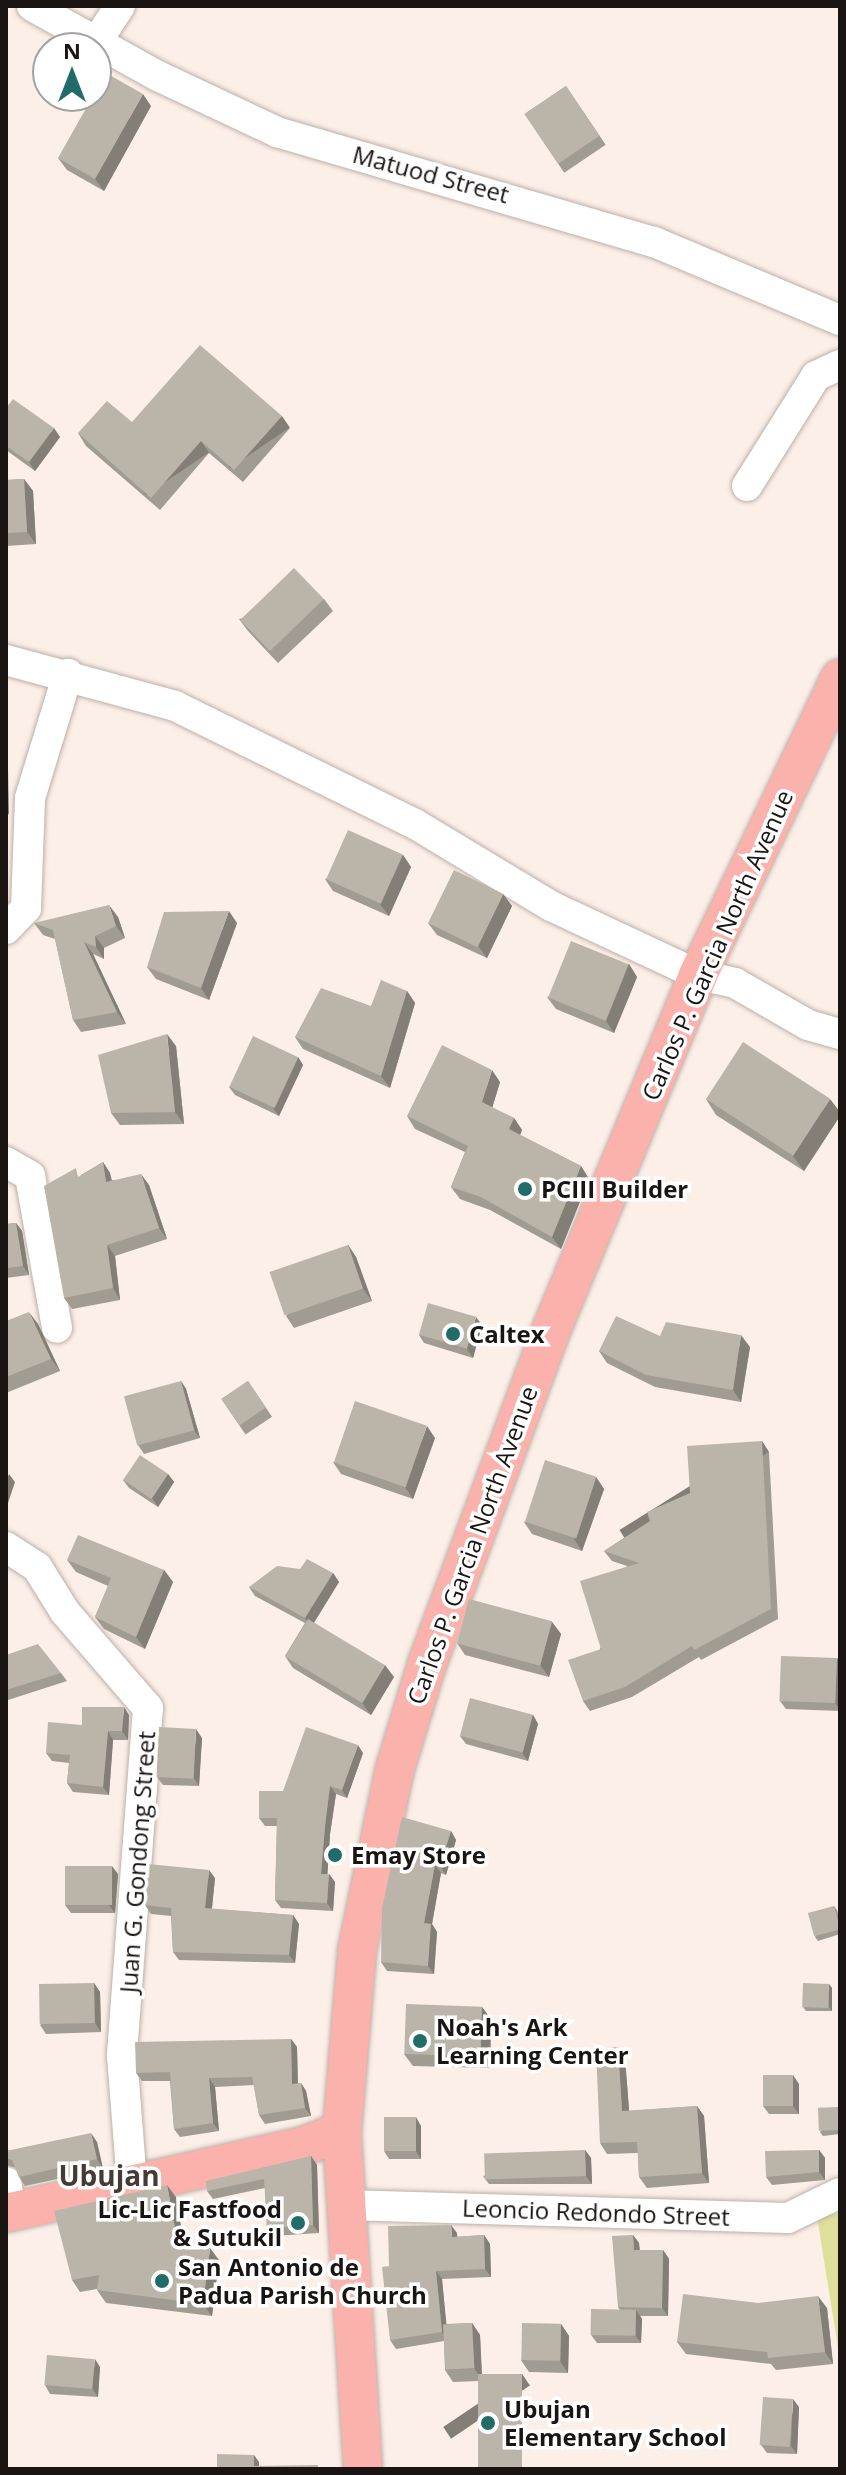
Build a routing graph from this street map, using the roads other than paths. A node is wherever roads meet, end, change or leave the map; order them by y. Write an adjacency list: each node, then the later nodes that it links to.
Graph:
1 (32, 6): 3 (street, Matuod Street)
2 (120, 6): 4 (street)
3 (80, 32)
4 (103, 32)
5 (112, 50): 6 (street, Matuod Street)
6 (840, 320)
7 (840, 365): 8 (street)
8 (747, 486)
9 (6, 660): 10 (street)
10 (68, 674): 12 (street); 13 (street)
11 (840, 678): 13 (main road, Carlos P. Garcia North Avenue)
12 (6, 929)
13 (698, 975): 14 (street); 18 (main road, Carlos P. Garcia North Avenue)
14 (840, 1034)
15 (6, 1162): 16 (street)
16 (57, 1328)
17 (6, 1547): 19 (street, Juan G. Gondong Street)
18 (342, 2131): 19 (main road); 22 (main road, Carlos P. Garcia North Avenue)
19 (132, 2184): 21 (main road)
20 (840, 2193): 22 (street, Leoncio Redondo Street)
21 (8, 2202)
22 (346, 2205): 23 (main road, Carlos P. Garcia North Avenue)
23 (363, 2469)

